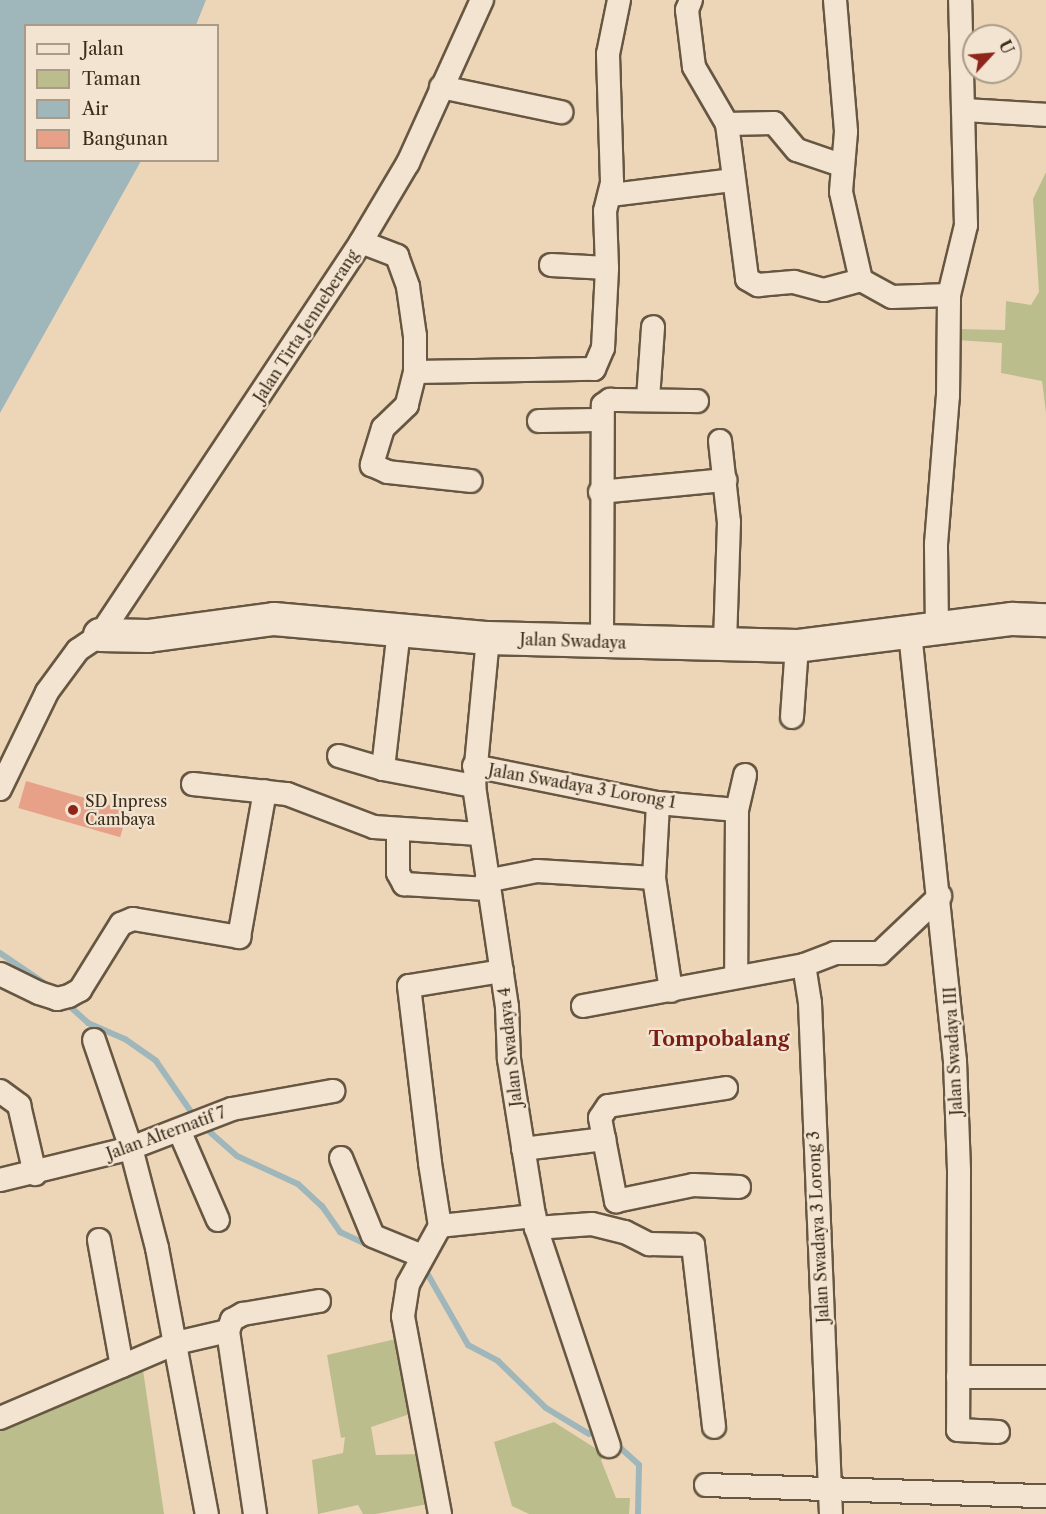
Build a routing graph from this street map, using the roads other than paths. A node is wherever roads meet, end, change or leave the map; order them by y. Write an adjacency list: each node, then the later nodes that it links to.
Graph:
1 (482, 0): 6 (street, Jalan Tirta Jenneberang)
2 (618, 0): 13 (street)
3 (691, 0): 10 (street)
4 (835, 0): 11 (street)
5 (960, 0): 7 (street, Jalan Swadaya III)
6 (441, 87): 8 (street); 14 (street, Jalan Tirta Jenneberang)
7 (963, 110): 9 (street); 18 (street, Jalan Swadaya III)
8 (561, 112)
9 (1046, 115)
10 (727, 124): 11 (street); 12 (street)
11 (841, 165): 17 (street)
12 (733, 180): 13 (street); 17 (street)
13 (611, 195): 16 (street)
14 (361, 242): 20 (street); 32 (street, Jalan Tirta Jenneberang)
15 (551, 265): 16 (street)
16 (607, 268): 20 (street)
17 (861, 280): 18 (street)
18 (949, 295): 31 (street, Jalan Swadaya III)
19 (653, 327): 21 (street)
20 (415, 372): 27 (street)
21 (648, 399): 22 (street); 23 (street)
22 (697, 401)
23 (599, 420): 24 (street); 28 (street)
24 (538, 421)
25 (720, 441): 26 (street)
26 (725, 480): 28 (street); 35 (street)
27 (471, 481)
28 (600, 492): 34 (street)
29 (1046, 620): 31 (street, Jalan Swadaya)
30 (399, 630): 32 (street, Jalan Swadaya); 33 (street, Jalan Swadaya); 39 (street)
31 (924, 631): 36 (street, Jalan Swadaya); 51 (street, Jalan Swadaya III)
32 (100, 635): 43 (street, Jalan Tirta Jenneberang)
33 (488, 638): 34 (street, Jalan Swadaya); 41 (street, Jalan Swadaya 4)
34 (602, 643): 35 (street, Jalan Swadaya)
35 (725, 644): 36 (street, Jalan Swadaya)
36 (797, 646): 37 (street)
37 (792, 717)
38 (339, 756): 39 (street, Jalan Swadaya 3 Lorong 1)
39 (383, 769): 41 (street, Jalan Swadaya 3 Lorong 1)
40 (745, 775): 46 (street)
41 (474, 776): 45 (street, Jalan Swadaya 3 Lorong 1); 48 (street, Jalan Swadaya 4)
42 (193, 784): 44 (street)
43 (0, 789)
44 (265, 791): 47 (street); 54 (street)
45 (658, 803): 46 (street, Jalan Swadaya 3 Lorong 1); 49 (street)
46 (737, 810): 55 (street)
47 (398, 831): 48 (street); 50 (street)
48 (479, 834): 50 (street, Jalan Swadaya 4)
49 (654, 878): 50 (street); 56 (street)
50 (486, 885): 53 (street, Jalan Swadaya 4)
51 (940, 896): 52 (street); 79 (street, Jalan Swadaya III)
52 (804, 965): 55 (street); 86 (street, Jalan Swadaya 3 Lorong 3)
53 (502, 971): 65 (street, Jalan Swadaya 4); 72 (street)
54 (0, 974)
55 (736, 977): 56 (street)
56 (671, 991): 57 (street)
57 (584, 1006)
58 (94, 1040): 64 (street)
59 (726, 1088): 63 (street)
60 (333, 1090): 62 (street, Jalan Alternatif 7)
61 (0, 1091): 67 (street)
62 (179, 1130): 64 (street, Jalan Alternatif 7); 70 (street)
63 (604, 1139): 65 (street); 69 (street)
64 (131, 1148): 67 (street, Jalan Alternatif 7); 77 (street)
65 (523, 1149): 71 (street, Jalan Swadaya 4)
66 (341, 1158): 74 (street)
67 (35, 1174): 68 (street, Jalan Alternatif 7)
68 (0, 1180)
69 (739, 1187)
70 (218, 1220)
71 (535, 1222): 72 (street); 82 (street); 84 (street, Jalan Swadaya 4)
72 (440, 1226): 74 (street)
73 (99, 1240): 78 (street)
74 (422, 1256): 90 (street)
75 (319, 1301): 76 (street)
76 (228, 1331): 77 (street); 89 (street)
77 (176, 1343): 78 (street); 88 (street)
78 (122, 1365): 81 (street)
79 (958, 1377): 80 (street); 83 (street, Jalan Swadaya III)
80 (1046, 1377)
81 (0, 1418)
82 (714, 1427)
83 (998, 1432)
84 (609, 1446)
85 (706, 1485): 86 (street)
86 (832, 1489): 87 (street); 91 (street, Jalan Swadaya 3 Lorong 3)
87 (1046, 1496)
88 (207, 1514)
89 (255, 1514)
90 (440, 1514)
91 (831, 1514)

